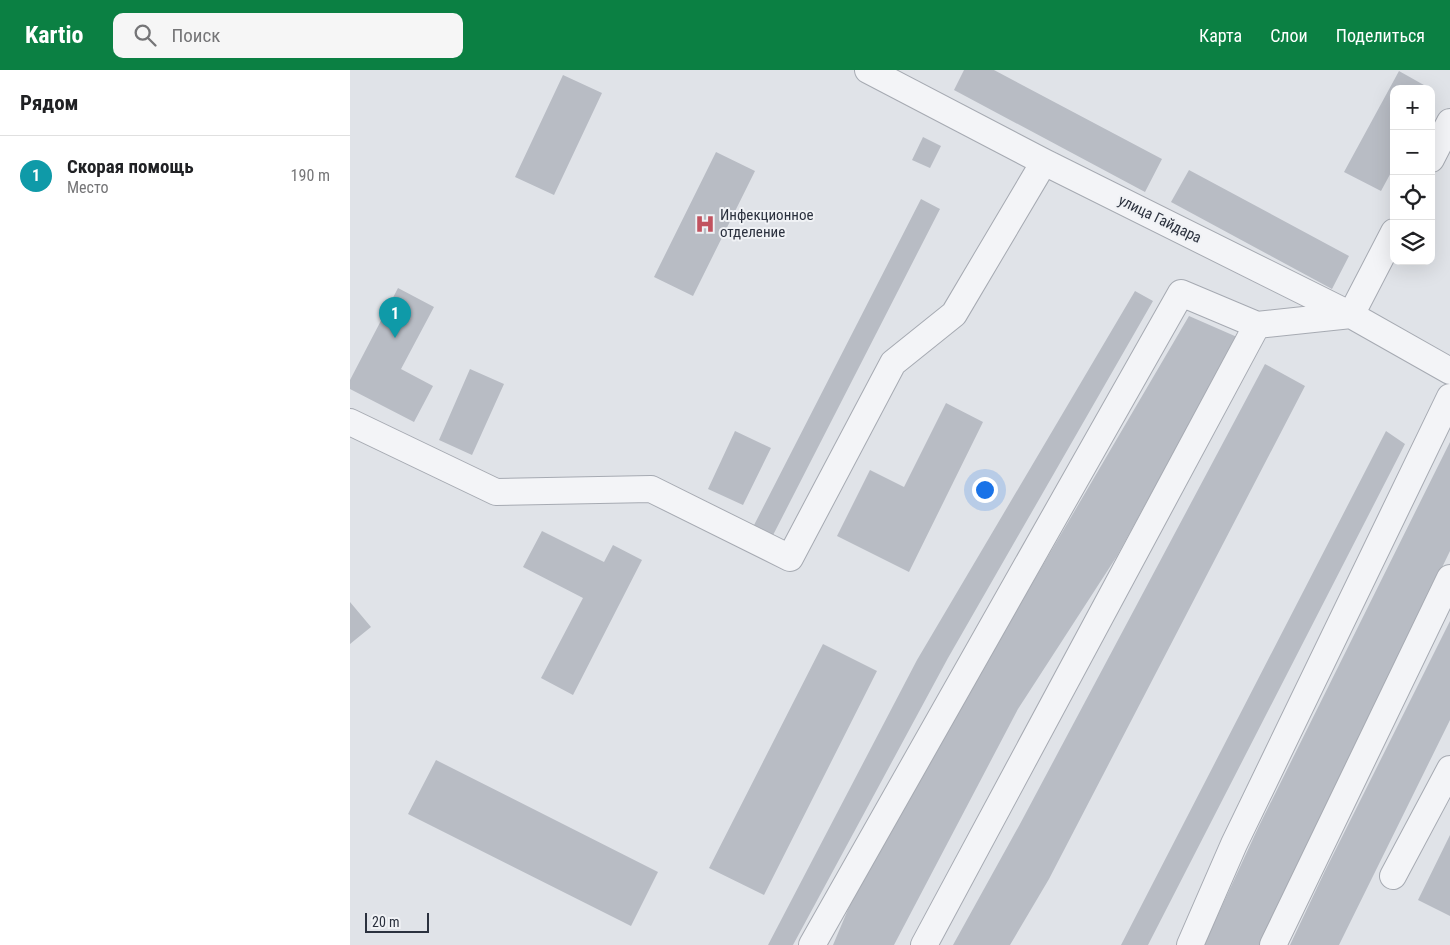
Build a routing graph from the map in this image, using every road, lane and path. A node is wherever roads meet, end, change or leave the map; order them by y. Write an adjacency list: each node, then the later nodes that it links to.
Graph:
1 (868, 70): 4 (street, улица Гайдара)
2 (1450, 122): 3 (street)
3 (1435, 151)
4 (1044, 162): 6 (street, улица Гайдара); 10 (street)
5 (1390, 240): 6 (street)
6 (1351, 315): 7 (street); 8 (street, улица Гайдара)
7 (1257, 325): 14 (street); 15 (street)
8 (1450, 371)
9 (1450, 397): 16 (street)
10 (350, 422)
11 (1450, 578): 17 (street)
12 (1450, 769): 13 (street)
13 (1393, 876)
14 (812, 945)
15 (924, 945)
16 (1190, 945)
17 (1273, 945)

